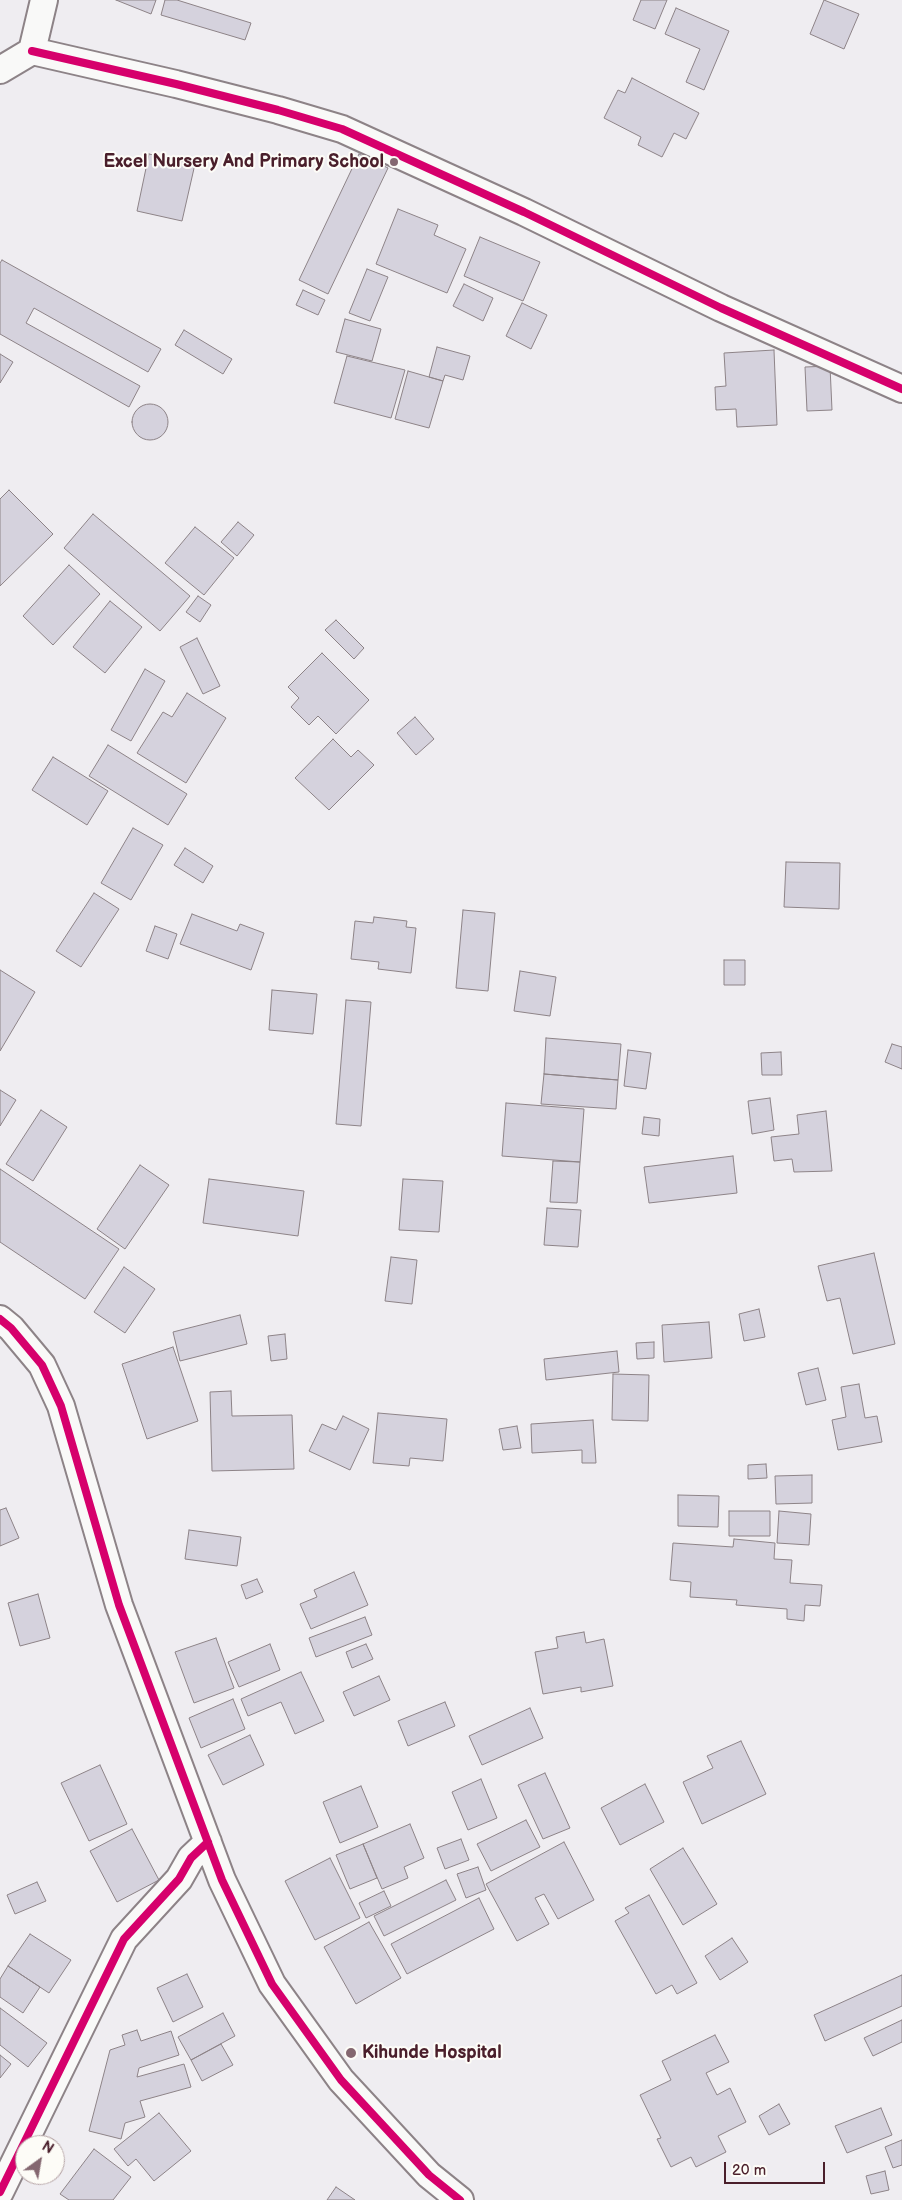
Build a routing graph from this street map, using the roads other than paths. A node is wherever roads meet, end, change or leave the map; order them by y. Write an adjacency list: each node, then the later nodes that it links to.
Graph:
1 (44, 0): 2 (street)
2 (32, 51): 3 (street); 4 (street)
3 (0, 70)
4 (902, 388)
5 (0, 1319): 6 (street)
6 (208, 1842): 7 (street); 8 (street)
7 (0, 2192)
8 (460, 2200)

